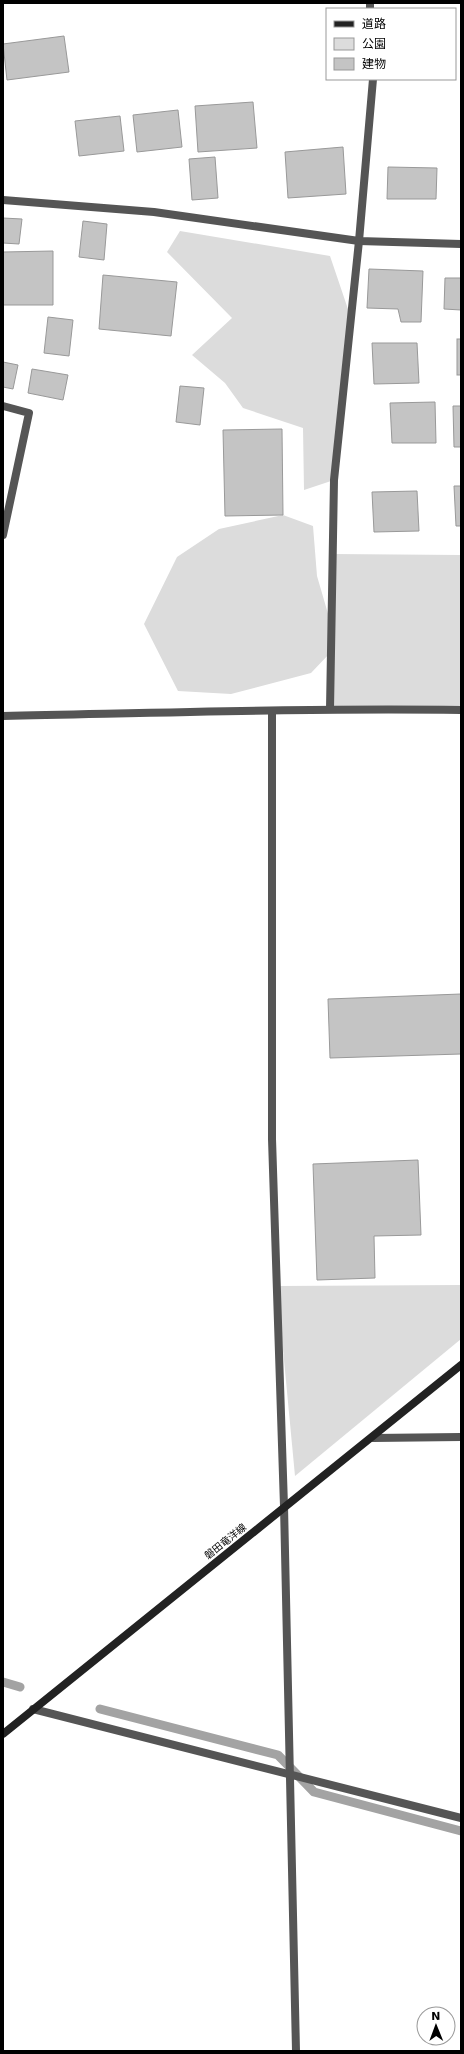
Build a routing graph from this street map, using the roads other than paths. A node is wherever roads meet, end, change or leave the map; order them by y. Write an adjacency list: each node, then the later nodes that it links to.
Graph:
1 (373, 80): 3 (street)
2 (3, 200): 3 (street)
3 (360, 241): 4 (street); 7 (street)
4 (461, 244)
5 (3, 406): 6 (street)
6 (3, 535)
7 (330, 708): 8 (street); 9 (street)
8 (461, 710)
9 (272, 712): 10 (street); 14 (street)
10 (3, 716)
11 (461, 1366): 13 (main road, 磐田竜洋線)
12 (461, 1437): 13 (street)
13 (373, 1438): 14 (main road, 磐田竜洋線)
14 (284, 1506): 15 (main road, 磐田竜洋線); 17 (street)
15 (33, 1709): 16 (main road, 磐田竜洋線); 17 (street)
16 (3, 1734)
17 (290, 1773): 18 (street); 19 (street)
18 (461, 1818)
19 (296, 2051)

